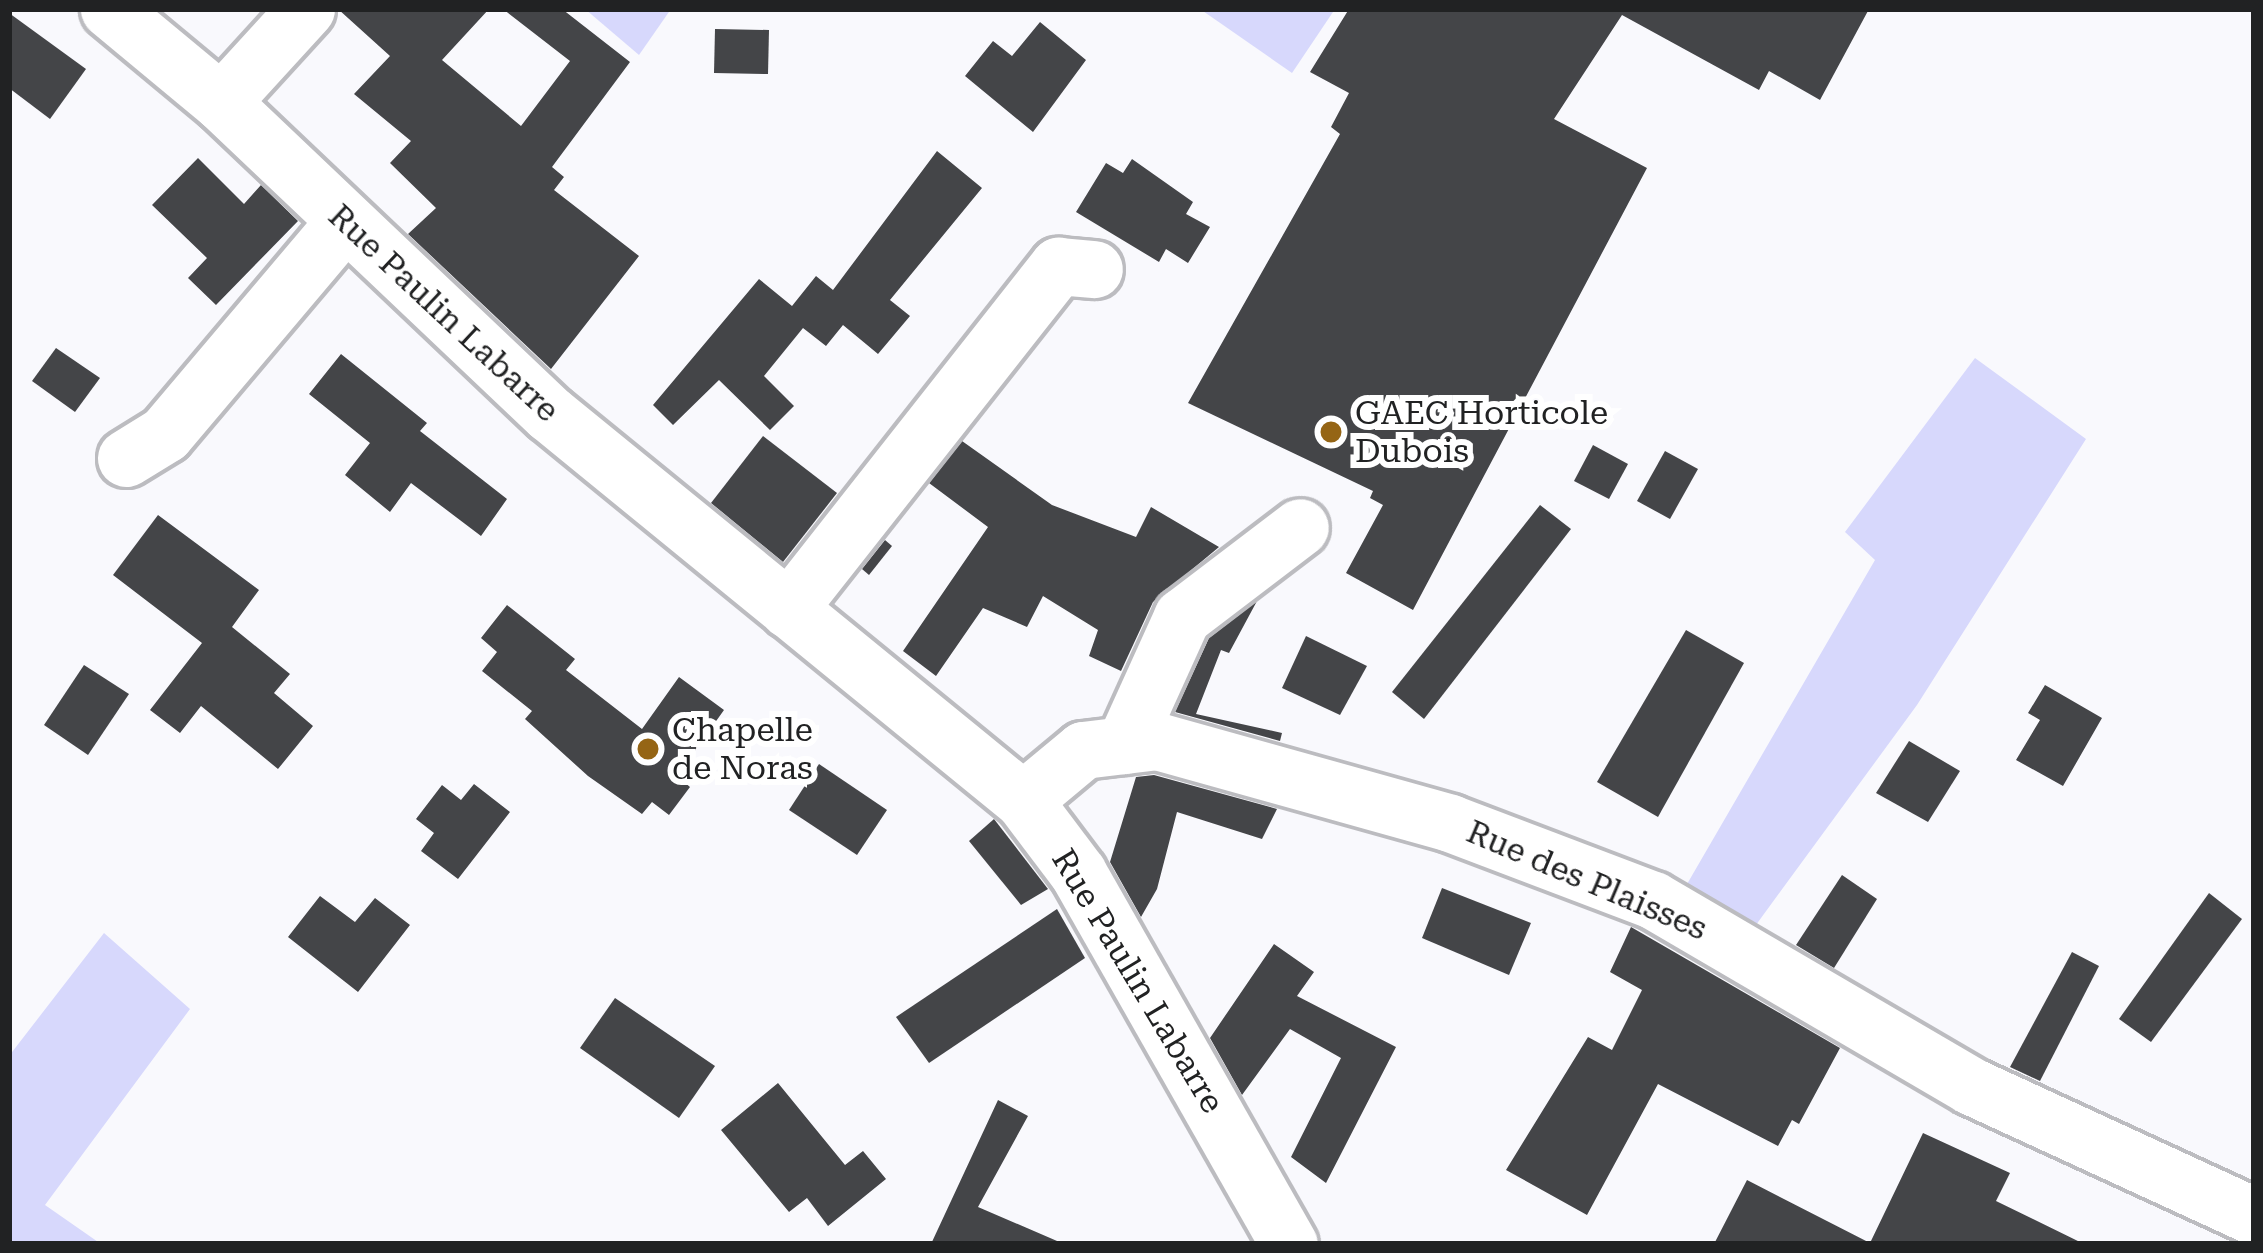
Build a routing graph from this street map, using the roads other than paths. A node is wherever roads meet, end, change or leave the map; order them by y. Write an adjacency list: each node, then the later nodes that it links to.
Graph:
1 (109, 9): 3 (street, Rue Paulin Labarre)
2 (306, 9): 3 (street)
3 (221, 102): 4 (street, Rue Paulin Labarre)
4 (345, 221): 6 (street); 8 (street, Rue Paulin Labarre)
5 (1094, 269): 8 (street)
6 (126, 458)
7 (1300, 527): 9 (street)
8 (788, 609): 10 (street, Rue Paulin Labarre)
9 (1124, 745): 10 (street, Rue des Plaisses); 11 (street, Rue des Plaisses)
10 (1023, 800): 12 (street, Rue Paulin Labarre)
11 (2254, 1216)
12 (1289, 1244)

